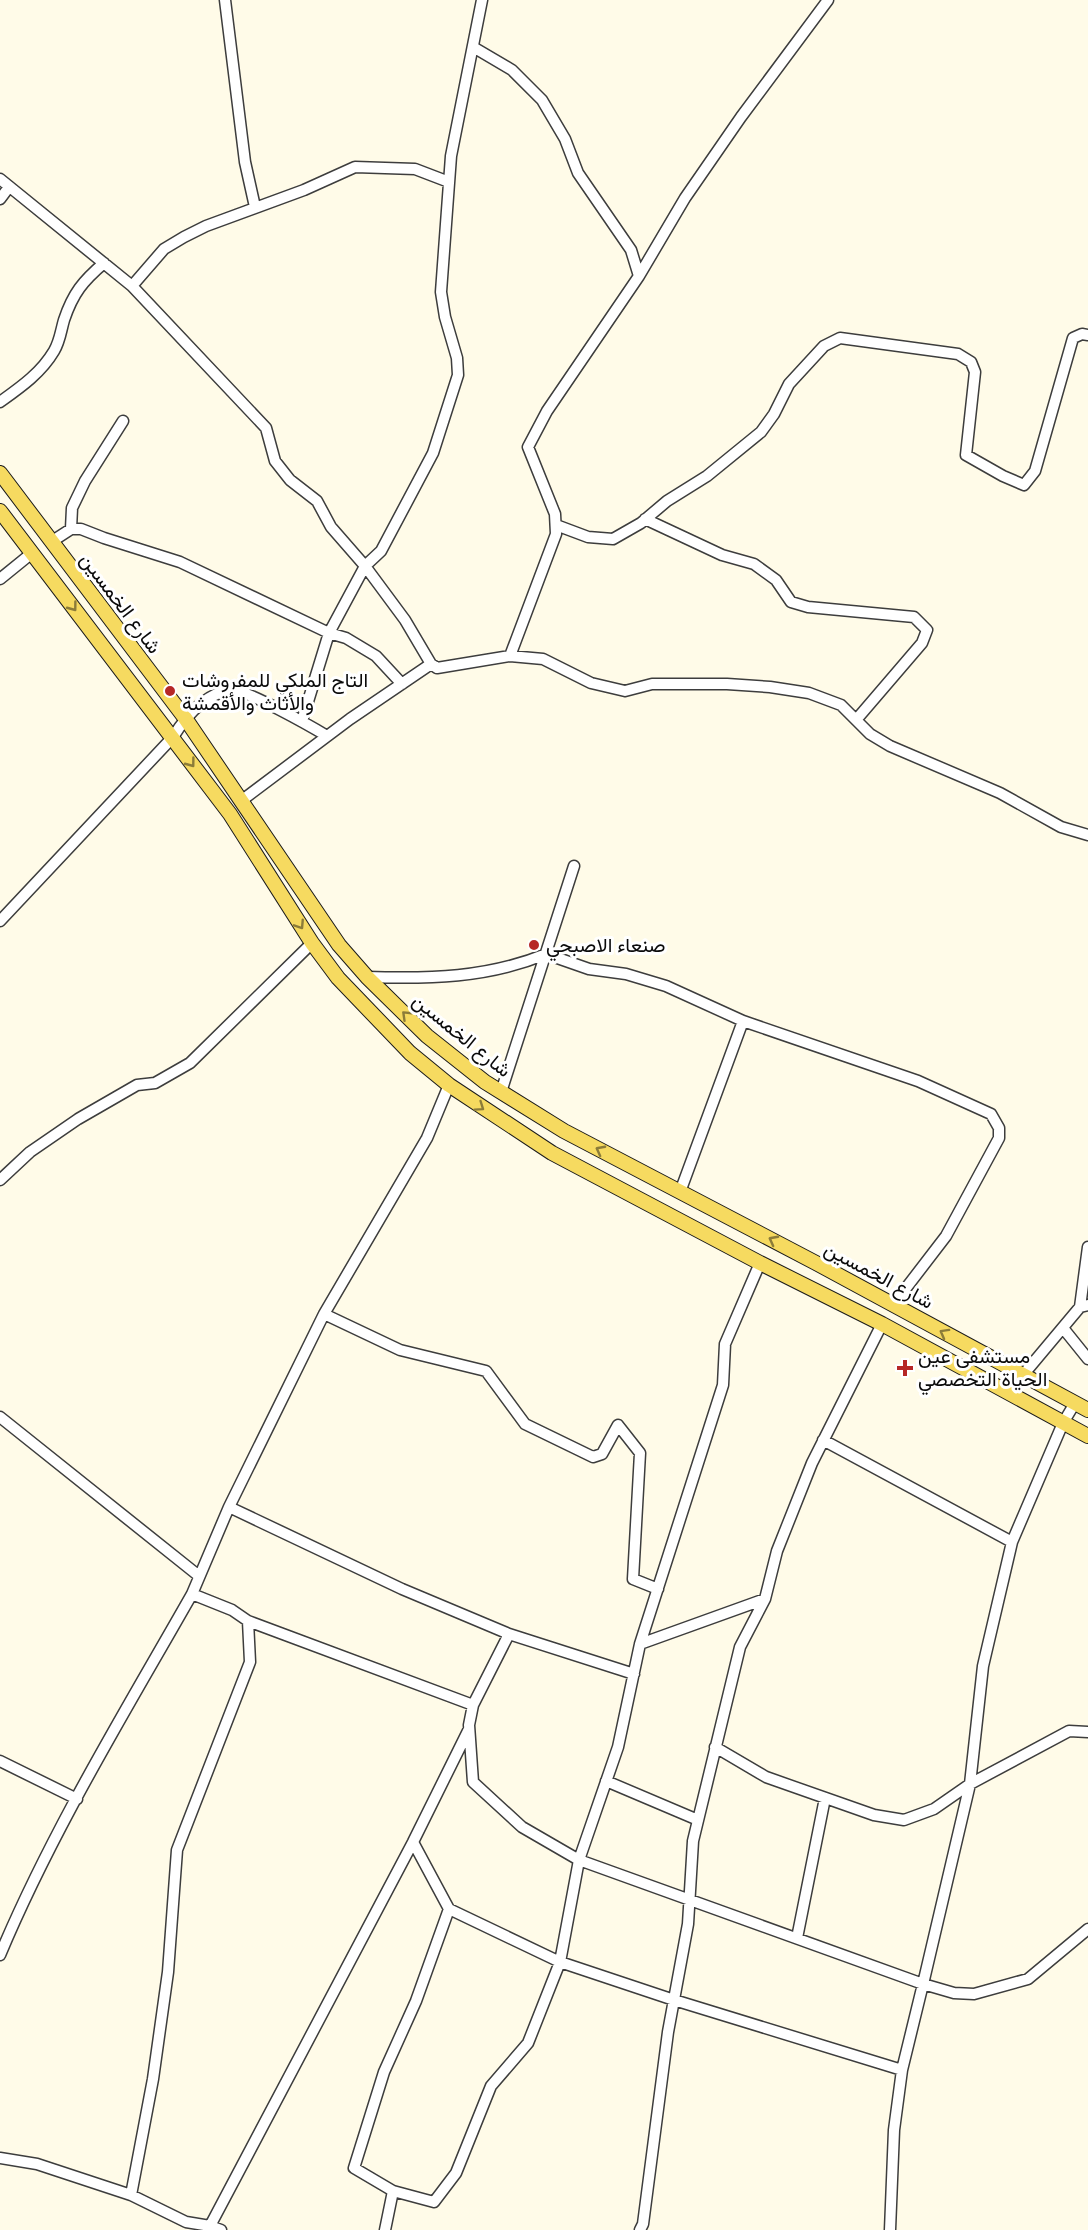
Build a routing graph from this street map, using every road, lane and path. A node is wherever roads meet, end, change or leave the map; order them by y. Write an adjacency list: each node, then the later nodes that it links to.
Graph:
1 (225, 0): 9 (street)
2 (482, 0): 4 (street)
3 (828, 0): 11 (street)
4 (473, 47): 6 (street); 11 (street)
5 (0, 179): 7 (street)
6 (449, 182): 9 (street); 24 (street)
7 (9, 187): 8 (street); 10 (street)
8 (0, 199)
9 (255, 207): 12 (street)
10 (104, 263): 12 (street); 14 (street)
11 (639, 276): 19 (street)
12 (132, 286): 24 (street)
13 (1088, 335): 18 (street)
14 (0, 402)
15 (123, 421): 20 (street)
16 (0, 473): 21 (main road, شارع الخمسين)
17 (0, 511): 22 (main road, شارع الخمسين)
18 (645, 519): 19 (street); 32 (street)
19 (555, 525): 28 (street)
20 (71, 529): 21 (street); 27 (street)
21 (51, 542): 23 (main road, شارع الخمسين)
22 (32, 554): 25 (main road, شارع الخمسين); 26 (street)
23 (64, 560): 25 (main road); 31 (main road, شارع الخمسين)
24 (366, 566): 27 (street); 29 (street)
25 (48, 574): 35 (main road, شارع الخمسين, one-way to 35)
26 (0, 579)
27 (329, 633): 30 (street); 33 (street)
28 (510, 656): 29 (street); 32 (street)
29 (431, 664): 30 (street)
30 (402, 684): 34 (street)
31 (185, 718): 33 (street); 35 (street); 36 (main road, شارع الخمسين)
32 (856, 720): 37 (street)
33 (302, 721): 34 (street)
34 (327, 736): 36 (street)
35 (173, 737): 39 (street); 40 (main road, شارع الخمسين, one-way to 40)
36 (241, 801): 42 (main road, شارع الخمسين)
37 (1088, 835)
38 (574, 866): 41 (street)
39 (0, 921)
40 (312, 943): 45 (main road, شارع الخمسين); 48 (street)
41 (546, 954): 42 (street); 43 (street); 47 (street)
42 (367, 977): 44 (main road, شارع الخمسين, one-way to 42)
43 (743, 1021): 49 (street); 54 (street)
44 (427, 1035): 45 (main road); 47 (main road, شارع الخمسين)
45 (410, 1053): 46 (main road, شارع الخمسين)
46 (449, 1085): 51 (main road, شارع الخمسين, one-way to 51); 56 (street)
47 (501, 1092): 49 (main road, شارع الخمسين, one-way to 47)
48 (0, 1180)
49 (680, 1192): 52 (main road, شارع الخمسين, one-way to 49)
50 (1088, 1247): 55 (street)
51 (760, 1263): 53 (main road, شارع الخمسين); 70 (street)
52 (816, 1263): 53 (main road); 54 (main road, شارع الخمسين)
53 (807, 1285): 57 (main road, شارع الخمسين)
54 (893, 1305): 60 (main road, شارع الخمسين, one-way to 54)
55 (1084, 1306): 58 (street)
56 (324, 1314): 67 (street); 70 (street)
57 (882, 1324): 64 (main road, شارع الخمسين); 66 (street)
58 (1064, 1328): 59 (street); 60 (street)
59 (1088, 1359)
60 (1023, 1375): 61 (main road, شارع الخمسين)
61 (1075, 1403): 62 (main road, شارع الخمسين); 64 (street)
62 (1088, 1410)
63 (0, 1417): 69 (street)
64 (1063, 1423): 65 (main road, شارع الخمسين); 68 (street)
65 (1088, 1436)
66 (823, 1440): 68 (street); 72 (street)
67 (229, 1507): 69 (street); 74 (street)
68 (1012, 1542): 83 (street)
69 (200, 1576): 71 (street)
70 (658, 1589): 75 (street)
71 (192, 1594): 73 (street); 85 (street)
72 (765, 1599): 75 (street); 80 (street)
73 (248, 1621): 77 (street); 100 (street)
74 (509, 1634): 76 (street); 77 (street)
75 (640, 1644): 76 (street)
76 (634, 1674): 82 (street)
77 (473, 1705): 78 (street)
78 (470, 1729): 87 (street); 88 (street)
79 (1088, 1732): 83 (street)
80 (715, 1747): 84 (street); 86 (street)
81 (0, 1761): 85 (street)
82 (606, 1781): 86 (street); 88 (street)
83 (970, 1784): 84 (street); 95 (street)
84 (825, 1798): 92 (street)
85 (76, 1799): 93 (street)
86 (698, 1820): 89 (street)
87 (413, 1842): 90 (street); 102 (street)
88 (579, 1860): 89 (street); 94 (street)
89 (690, 1900): 92 (street); 96 (street)
90 (450, 1909): 94 (street); 99 (street)
91 (1088, 1929): 95 (street)
92 (797, 1938): 95 (street)
93 (0, 1954)
94 (560, 1962): 96 (street); 99 (street)
95 (923, 1984): 97 (street)
96 (674, 2000): 97 (street); 104 (street)
97 (902, 2070): 105 (street)
98 (0, 2158): 100 (street)
99 (393, 2191): 103 (street)
100 (131, 2195): 101 (street)
101 (186, 2226): 102 (street)
102 (216, 2228)
103 (385, 2230)
104 (640, 2230)
105 (890, 2230)

